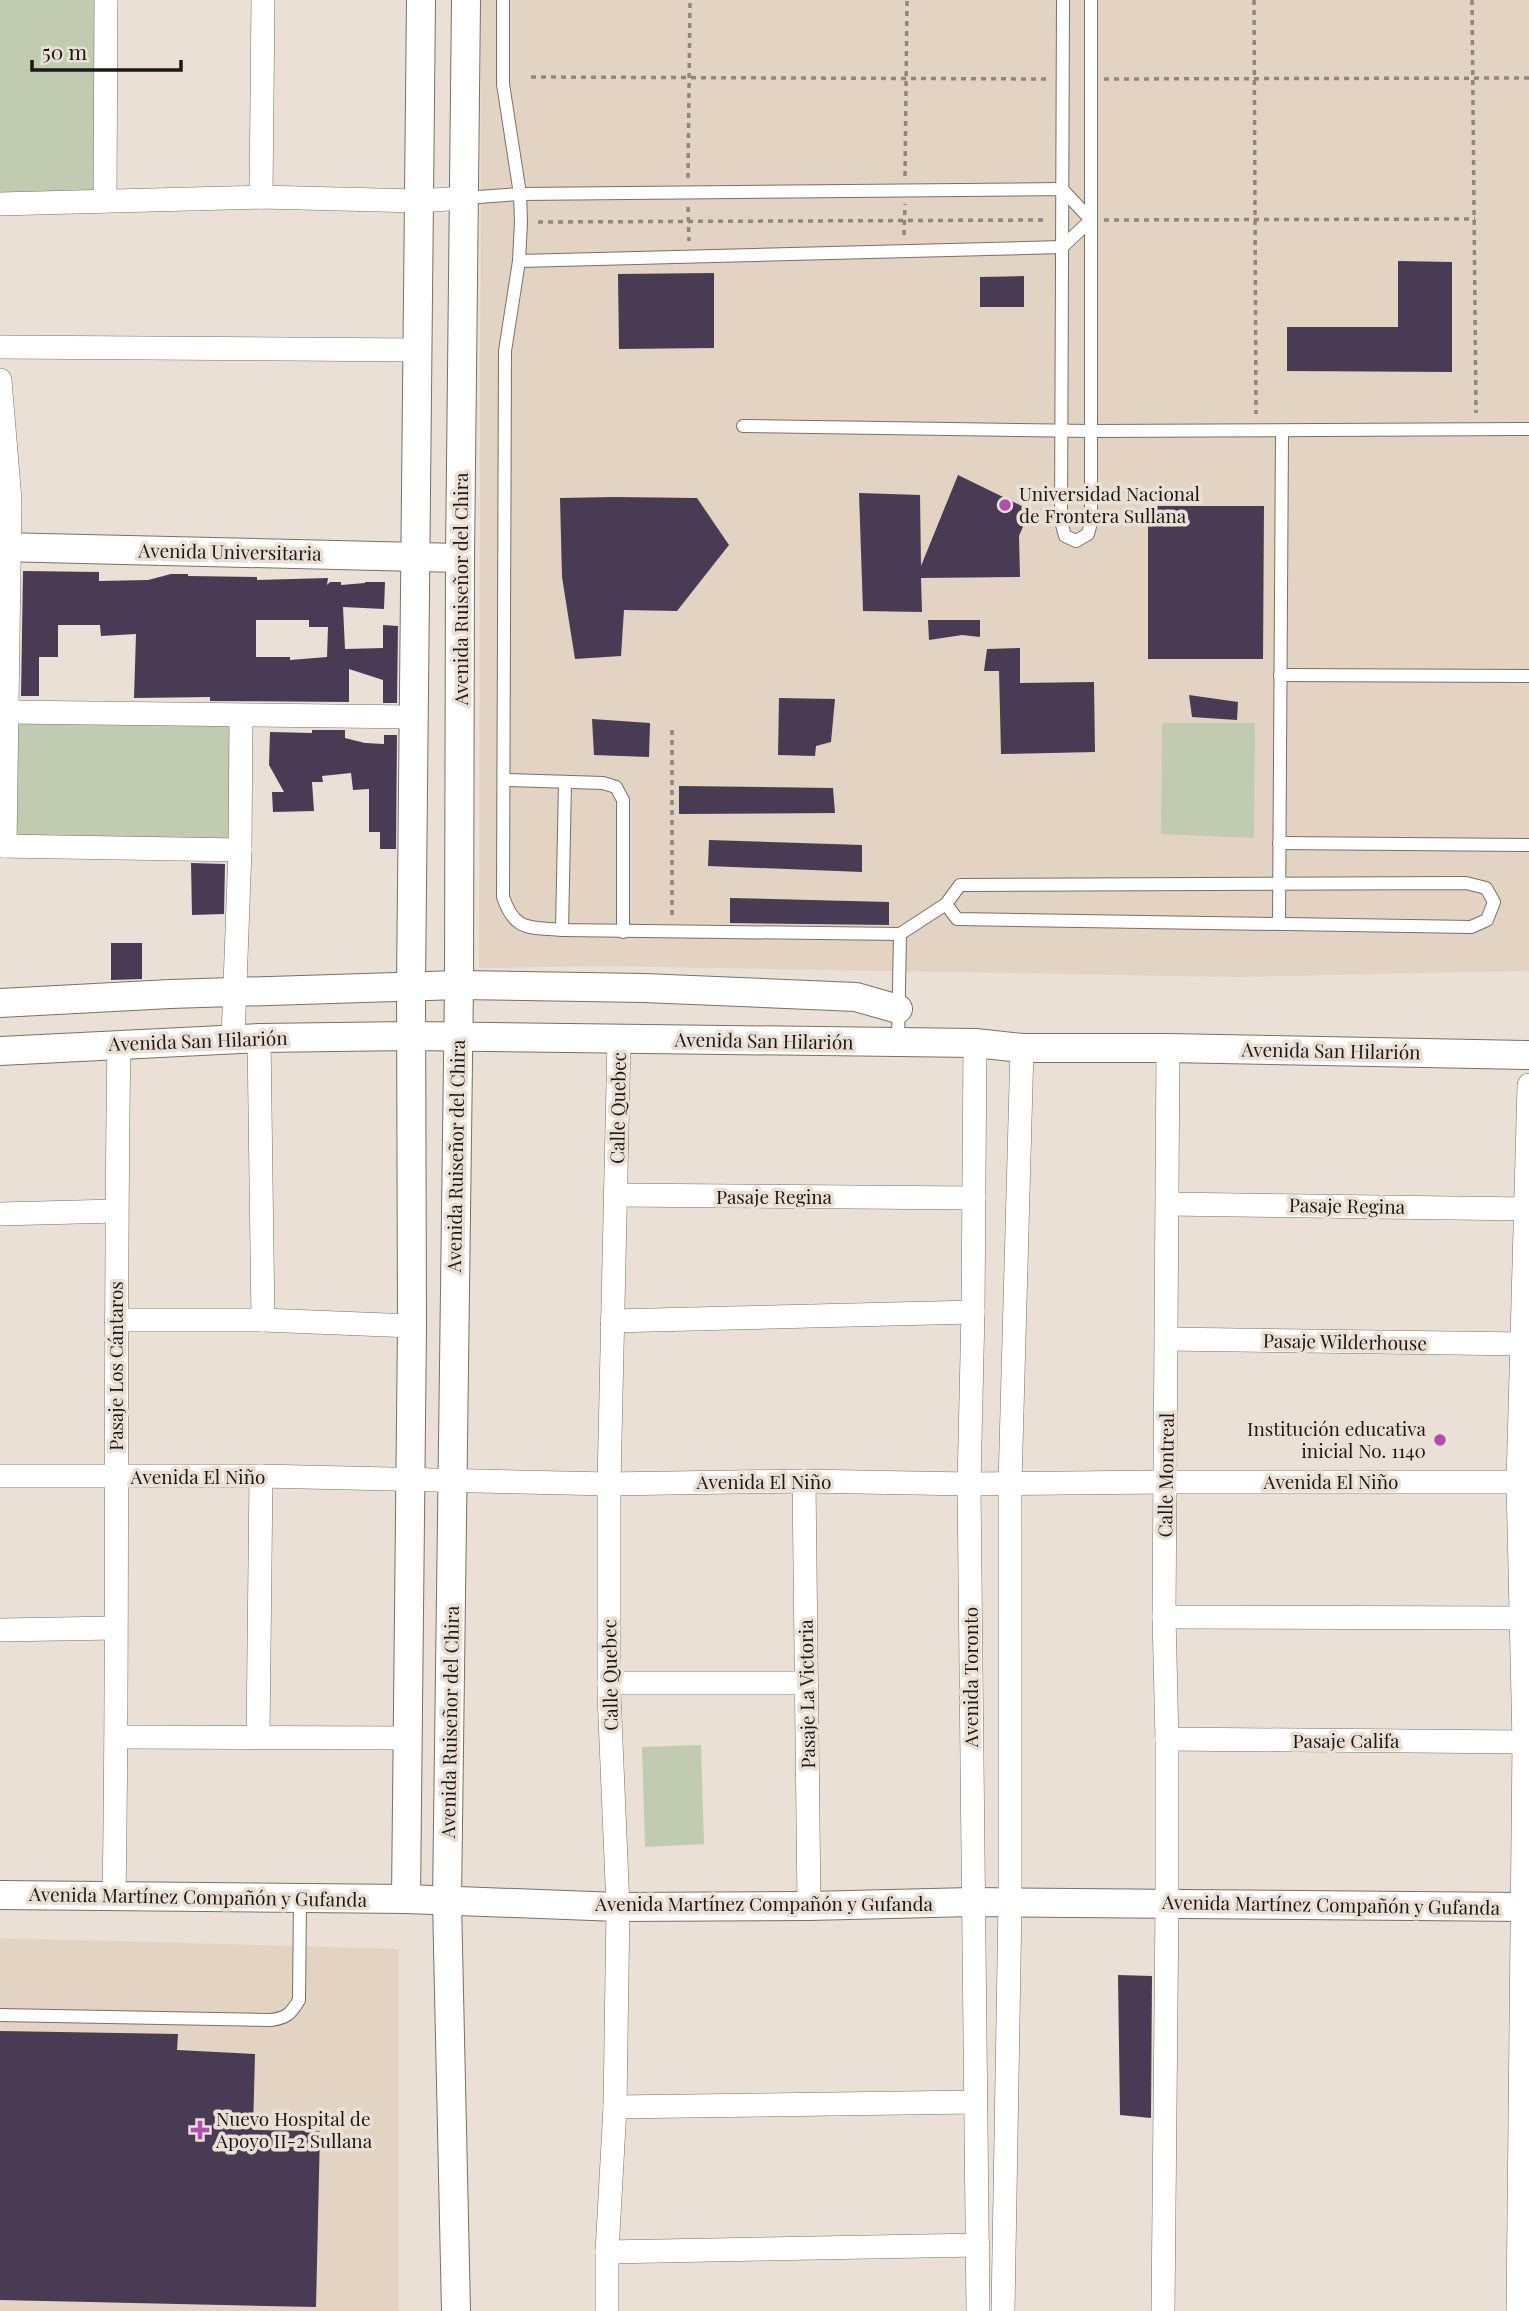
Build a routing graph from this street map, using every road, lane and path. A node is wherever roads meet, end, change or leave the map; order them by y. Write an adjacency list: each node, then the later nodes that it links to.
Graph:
1 (106, 0): 26 (street)
2 (263, 0): 24 (street)
3 (421, 0): 27 (street)
4 (466, 0): 25 (street, Avenida Ruiseñor del Chira)
5 (503, 0): 23 (lane)
6 (690, 0): 13 (path)
7 (907, 0): 14 (path)
8 (1062, 0): 16 (lane)
9 (1091, 0): 17 (lane)
10 (1254, 0): 19 (path)
11 (1472, 0): 18 (path)
12 (531, 77): 13 (path)
13 (688, 78): 14 (path); 22 (path)
14 (907, 78): 16 (path); 21 (path)
15 (1529, 78): 18 (path)
16 (1062, 79): 20 (lane)
17 (1091, 79): 19 (path); 33 (lane)
18 (1473, 79): 19 (path); 31 (path)
19 (1254, 80): 30 (path)
20 (1062, 189): 21 (lane); 29 (lane); 33 (lane)
21 (905, 190): 22 (lane); 32 (path)
22 (688, 192): 23 (lane); 34 (path)
23 (520, 194): 25 (lane); 35 (lane)
24 (261, 197): 26 (street); 27 (street)
25 (464, 198): 27 (street); 52 (street, Avenida Ruiseñor del Chira)
26 (105, 201): 28 (street)
27 (418, 201): 41 (street)
28 (0, 204)
29 (1062, 219): 32 (path); 36 (lane)
30 (1255, 219): 31 (path); 33 (path); 48 (path)
31 (1475, 219): 44 (path)
32 (904, 220): 34 (path); 37 (path)
33 (1091, 220): 36 (lane); 47 (lane)
34 (688, 221): 35 (path); 38 (path)
35 (521, 222): 39 (lane)
36 (1062, 247): 37 (lane); 46 (lane)
37 (904, 251): 38 (lane)
38 (690, 257): 39 (lane)
39 (519, 261): 59 (lane)
40 (0, 347): 41 (street)
41 (416, 350): 51 (street)
42 (0, 380): 50 (street)
43 (743, 426): 46 (lane)
44 (1477, 429): 45 (lane); 49 (lane)
45 (1529, 429)
46 (1062, 431): 47 (lane); 47 (lane)
47 (1091, 431): 48 (lane)
48 (1256, 431): 49 (lane)
49 (1282, 431): 53 (lane)
50 (5, 547): 51 (street, Avenida Universitaria); 55 (street)
51 (416, 556): 52 (street, Avenida Universitaria); 57 (street)
52 (460, 558): 72 (street, Avenida Ruiseñor del Chira)
53 (1280, 675): 54 (lane); 61 (lane)
54 (1529, 676)
55 (7, 712): 56 (street); 63 (street)
56 (241, 716): 57 (street); 64 (street)
57 (413, 717): 73 (street)
58 (672, 725): 70 (path)
59 (504, 780): 60 (lane); 68 (lane)
60 (565, 782): 68 (lane); 69 (lane)
61 (1279, 842): 62 (lane); 65 (lane)
62 (1529, 845)
63 (3, 846): 64 (street)
64 (240, 850): 74 (street)
65 (1279, 884): 66 (lane); 67 (lane); 67 (lane)
66 (946, 904): 67 (lane); 71 (lane)
67 (1279, 924)
68 (562, 930): 69 (lane)
69 (623, 932): 70 (lane)
70 (672, 933): 71 (lane)
71 (900, 934): 76 (lane)
72 (459, 985): 73 (street); 76 (street); 78 (street, Avenida Ruiseñor del Chira)
73 (411, 986): 74 (street); 77 (street)
74 (235, 991): 75 (street); 79 (street)
75 (0, 1003)
76 (898, 1009): 81 (lane)
77 (411, 1036): 78 (street, Avenida San Hilarión); 79 (street, Avenida San Hilarión); 99 (street)
78 (457, 1037): 80 (street, Avenida San Hilarión); 107 (street, Avenida Ruiseñor del Chira)
79 (246, 1038): 83 (street, Avenida San Hilarión); 97 (street)
80 (619, 1039): 81 (street, Avenida San Hilarión); 89 (street, Calle Quebec)
81 (898, 1042): 82 (street, Avenida San Hilarión)
82 (975, 1043): 84 (street, Avenida San Hilarión); 90 (street, Avenida Toronto)
83 (119, 1044): 86 (street, Avenida San Hilarión); 93 (street, Pasaje Los Cántaros)
84 (1022, 1048): 85 (street, Avenida San Hilarión); 112 (street, Avenida Toronto)
85 (1168, 1048): 87 (street, Avenida San Hilarión); 91 (street, Calle Montreal)
86 (0, 1051)
87 (1529, 1055)
88 (1529, 1085): 92 (street)
89 (616, 1195): 90 (street, Pasaje Regina); 98 (street, Calle Quebec)
90 (974, 1198): 95 (street, Avenida Toronto)
91 (1168, 1203): 92 (street, Pasaje Regina); 100 (street, Calle Montreal)
92 (1526, 1209): 101 (street)
93 (116, 1211): 94 (street); 96 (street, Pasaje Los Cántaros)
94 (0, 1214)
95 (973, 1312): 98 (street); 111 (street, Avenida Toronto)
96 (116, 1320): 97 (street); 104 (street, Pasaje Los Cántaros)
97 (262, 1320): 99 (street)
98 (612, 1321): 110 (street, Calle Quebec)
99 (412, 1326): 105 (street)
100 (1167, 1339): 101 (street, Pasaje Wilderhouse); 108 (street, Calle Montreal)
101 (1524, 1344): 109 (street)
102 (0, 1476): 104 (street, Avenida El Niño)
103 (261, 1476): 104 (street, Avenida El Niño); 105 (street, Avenida El Niño); 120 (street)
104 (115, 1478): 115 (street, Pasaje Los Cántaros)
105 (411, 1480): 107 (street, Avenida El Niño); 121 (street)
106 (804, 1481): 110 (street, Avenida El Niño); 111 (street, Avenida El Niño); 118 (street, Pasaje La Victoria)
107 (453, 1482): 110 (street, Avenida El Niño); 128 (street, Avenida Ruiseñor del Chira)
108 (1166, 1482): 109 (street, Avenida El Niño); 112 (street, Avenida El Niño); 113 (street, Calle Montreal)
109 (1524, 1482): 114 (street)
110 (609, 1484): 117 (street, Calle Quebec)
111 (969, 1484): 112 (street, Avenida El Niño); 129 (street, Avenida Toronto)
112 (1010, 1484): 131 (street, Avenida Toronto)
113 (1164, 1617): 114 (street); 122 (street, Calle Montreal)
114 (1520, 1618): 123 (street)
115 (115, 1628): 116 (street); 119 (street, Pasaje Los Cántaros)
116 (0, 1630)
117 (609, 1683): 118 (street); 132 (street, Calle Quebec)
118 (807, 1684): 133 (street, Pasaje La Victoria)
119 (117, 1737): 120 (street); 125 (street, Pasaje Los Cántaros)
120 (258, 1737): 121 (street)
121 (409, 1738): 127 (street)
122 (1167, 1740): 123 (street, Pasaje Califa); 130 (street, Calle Montreal)
123 (1524, 1742): 134 (street)
124 (0, 1895): 125 (street, Avenida Martínez Compañón y Gufanda)
125 (114, 1898): 126 (street, Avenida Martínez Compañón y Gufanda)
126 (300, 1899): 127 (street, Avenida Martínez Compañón y Gufanda); 135 (lane)
127 (406, 1899): 128 (street, Avenida Martínez Compañón y Gufanda)
128 (447, 1901): 132 (street, Avenida Martínez Compañón y Gufanda); 140 (street, Avenida Ruiseñor del Chira)
129 (972, 1902): 131 (street, Avenida Martínez Compañón y Gufanda); 133 (street, Avenida Martínez Compañón y Gufanda); 136 (street, Avenida Toronto)
130 (1167, 1903): 131 (street, Avenida Martínez Compañón y Gufanda); 134 (street, Avenida Martínez Compañón y Gufanda); 144 (street, Calle Montreal)
131 (1010, 1904): 143 (street, Avenida Toronto)
132 (618, 1906): 133 (street, Avenida Martínez Compañón y Gufanda); 137 (street, Calle Quebec)
133 (809, 1906)
134 (1526, 1908): 145 (street)
135 (0, 2015)
136 (975, 2102): 137 (street); 138 (street, Avenida Toronto)
137 (615, 2107): 139 (street, Calle Quebec)
138 (978, 2245): 139 (street); 142 (street, Avenida Toronto)
139 (607, 2252): 141 (street, Calle Quebec)
140 (456, 2311)
141 (607, 2311)
142 (978, 2311)
143 (1003, 2311)
144 (1163, 2311)
145 (1518, 2311)

